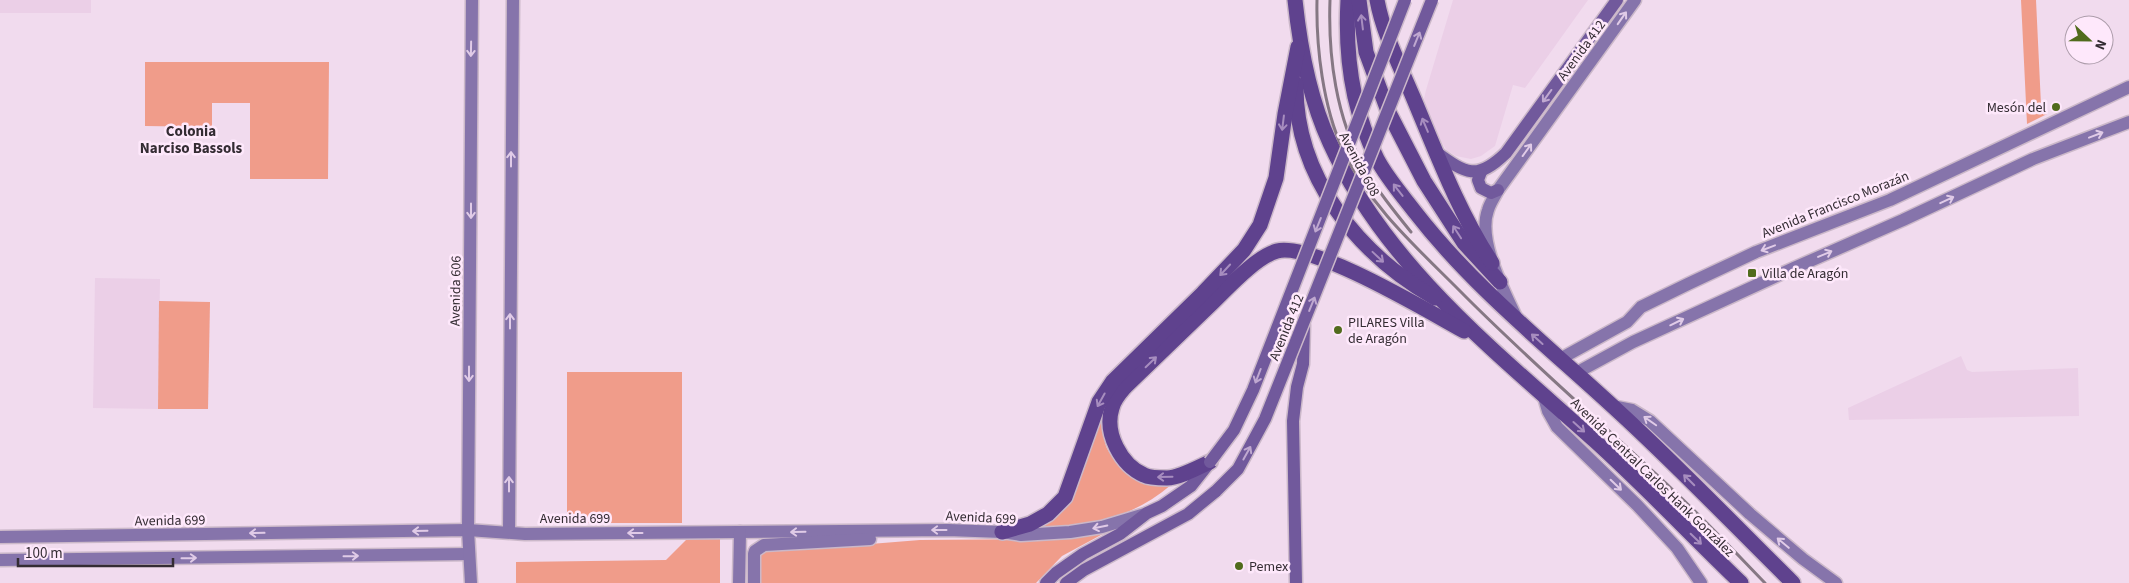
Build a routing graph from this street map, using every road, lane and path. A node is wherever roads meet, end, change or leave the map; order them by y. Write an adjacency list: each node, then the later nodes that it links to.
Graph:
1 (472, 0): 32 (street, Avenida 606, one-way to 32)
2 (513, 0): 34 (street, one-way to 2)
3 (1295, 0): 11 (highway, Avenida 608)
4 (1348, 0): 18 (highway, Avenida 608, one-way to 4)
5 (1359, 0): 19 (highway, one-way to 5)
6 (1377, 0): 14 (highway, one-way to 6)
7 (1405, 0): 30 (main road, Avenida 412, one-way to 30, bridge)
8 (1432, 0): 23 (main road, Avenida 412, one-way to 8, bridge)
9 (1617, 0): 15 (main road, one-way to 15)
10 (1635, 0): 16 (street, Avenida 412, one-way to 10)
11 (1299, 41): 20 (highway, Avenida 608); 20 (highway, one-way to 20); 36 (highway, one-way to 36)
12 (2129, 87): 22 (street, Avenida Francisco Morazán, one-way to 22)
13 (2129, 122): 25 (street, one-way to 13)
14 (1436, 152): 15 (main road); 17 (highway)
15 (1481, 172): 16 (main road)
16 (1498, 190): 17 (street, Avenida 412)
17 (1492, 263): 19 (street, Avenida 412)
18 (1475, 280): 21 (highway, Avenida Central Carlos Hank González)
19 (1500, 282): 21 (street, Avenida 412)
20 (1451, 310): 24 (highway, Avenida Central Carlos Hank González)
21 (1518, 322): 26 (highway, Avenida Central Carlos Hank González, one-way to 21)
22 (1627, 322): 25 (street); 26 (street, Avenida Francisco Morazán)
23 (1304, 326): 45 (main road, Avenida 412, one-way to 23, bridge); 46 (main road)
24 (1483, 342): 28 (highway, Avenida Central Carlos Hank González); 30 (highway, one-way to 24)
25 (1632, 342): 27 (street)
26 (1560, 359): 27 (highway, Avenida Central Carlos Hank González)
27 (1576, 373): 29 (highway, Avenida Central Carlos Hank González)
28 (1543, 394): 47 (street, Avenida Central Carlos Hank González, one-way to 47); 48 (highway, Avenida Central Carlos Hank González, one-way to 48)
29 (1612, 406): 39 (street, Avenida Central Carlos Hank González, one-way to 29); 49 (highway, Avenida Central Carlos Hank González, one-way to 29)
30 (1210, 462): 31 (main road, Avenida 412)
31 (1147, 513): 36 (street, Avenida 699, one-way to 36); 44 (main road, Avenida 412)
32 (468, 530): 34 (street, Avenida 699); 37 (street, Avenida 699, one-way to 37); 38 (street, Avenida 606)
33 (916, 530): 35 (street, Avenida 699, one-way to 35); 36 (street, Avenida 699, one-way to 33); 43 (street)
34 (509, 532): 35 (street, Avenida 699, one-way to 34)
35 (740, 532): 42 (street)
36 (1002, 532)
37 (0, 537)
38 (469, 554): 40 (street, one-way to 38); 41 (street, Avenida 606)
39 (1803, 559): 50 (street); 51 (street, Avenida Central Carlos Hank González)
40 (0, 560)
41 (470, 583)
42 (739, 583)
43 (754, 583)
44 (1046, 583)
45 (1066, 583)
46 (1296, 583)
47 (1701, 583)
48 (1741, 583)
49 (1793, 583)
50 (1820, 583)
51 (1836, 583)

